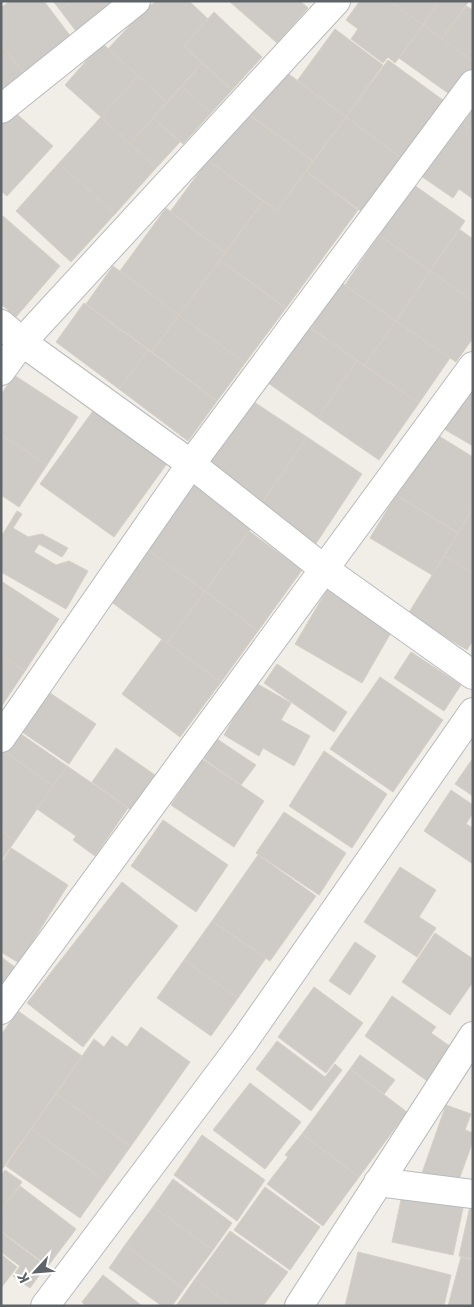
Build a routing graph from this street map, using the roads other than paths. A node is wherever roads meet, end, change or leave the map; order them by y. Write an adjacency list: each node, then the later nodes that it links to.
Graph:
1 (136, 1): 4 (street)
2 (336, 1): 6 (street)
3 (473, 84): 9 (street)
4 (1, 109)
5 (1, 324): 6 (street)
6 (22, 342): 8 (street); 9 (street)
7 (473, 366): 10 (street)
8 (1, 371)
9 (191, 464): 10 (street); 13 (street)
10 (324, 569): 11 (street); 14 (street)
11 (473, 675)
12 (473, 712): 18 (street)
13 (1, 738)
14 (1, 1010)
15 (473, 1036): 16 (street)
16 (378, 1182): 17 (street); 19 (street)
17 (473, 1194)
18 (45, 1306)
19 (298, 1306)

